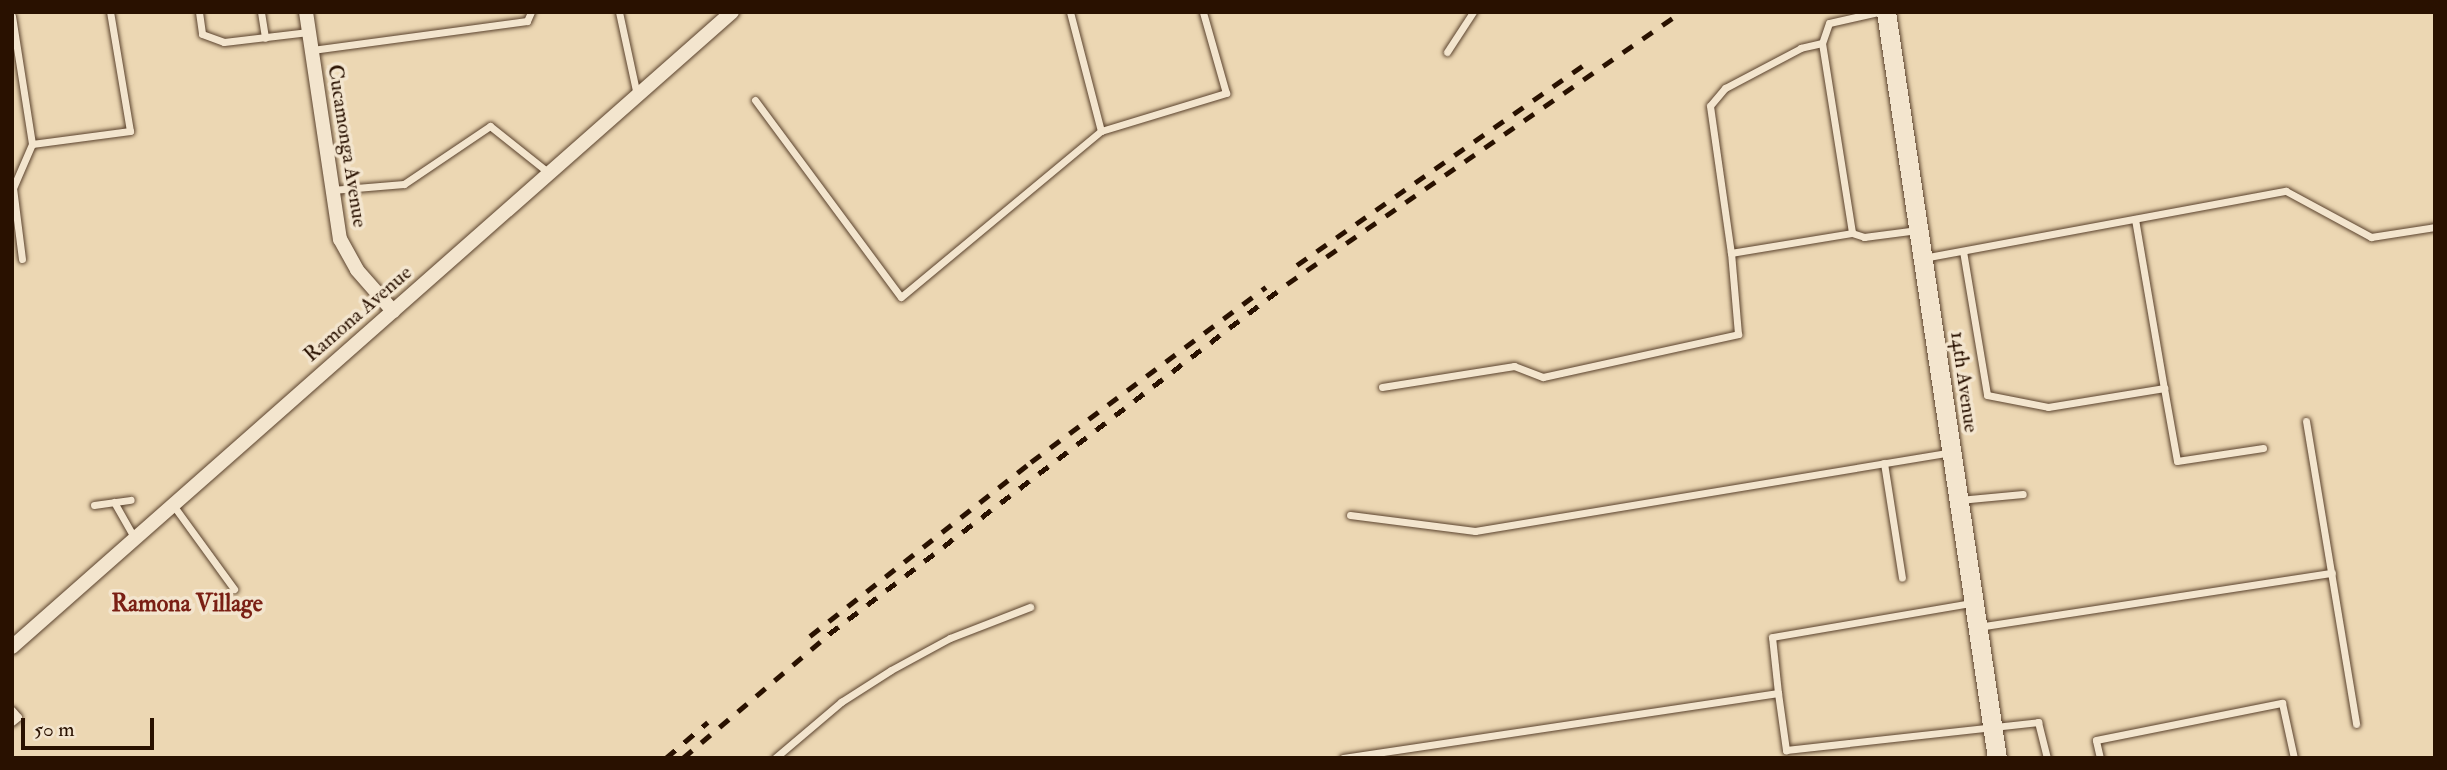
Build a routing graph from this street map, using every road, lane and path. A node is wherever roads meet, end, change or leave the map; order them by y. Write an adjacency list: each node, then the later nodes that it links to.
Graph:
1 (110, 12): 22 (lane)
2 (199, 12): 15 (lane)
3 (261, 12): 15 (lane)
4 (306, 12): 14 (street, Cucamonga Avenue)
5 (531, 12): 17 (lane)
6 (619, 12): 19 (lane)
7 (1070, 12): 21 (lane)
8 (1203, 12): 21 (lane)
9 (1473, 12): 18 (lane)
10 (1878, 12): 16 (lane)
11 (1886, 12): 27 (main road, 14th Avenue)
12 (727, 14): 19 (street, Ramona Avenue)
13 (12, 16): 22 (lane)
14 (309, 32): 15 (lane); 17 (street, Cucamonga Avenue)
15 (265, 38)
16 (1822, 43): 28 (lane); 30 (lane)
17 (311, 51): 24 (street, Cucamonga Avenue)
18 (1447, 52)
19 (638, 96): 23 (street, Ramona Avenue)
20 (755, 100): 21 (lane)
21 (1101, 131)
22 (32, 144): 31 (lane)
23 (549, 173): 24 (lane); 33 (street, Ramona Avenue)
24 (331, 190): 33 (street, Cucamonga Avenue)
25 (2135, 219): 26 (lane); 29 (lane); 35 (lane)
26 (2435, 227)
27 (1919, 230): 28 (lane); 32 (main road, 14th Avenue)
28 (1852, 233): 30 (lane)
29 (1963, 251): 32 (lane); 35 (lane)
30 (1731, 253): 34 (lane)
31 (22, 258)
32 (1923, 258): 38 (main road, 14th Avenue)
33 (393, 311): 45 (street, Ramona Avenue)
34 (1382, 387)
35 (2164, 388): 37 (lane)
36 (2306, 421): 48 (lane)
37 (2263, 448)
38 (1952, 452): 39 (lane); 42 (main road, 14th Avenue)
39 (1884, 463): 46 (lane); 49 (lane)
40 (2023, 494): 42 (lane)
41 (131, 500): 43 (lane)
42 (1959, 500): 51 (main road, 14th Avenue)
43 (114, 502): 44 (lane); 47 (lane)
44 (94, 505)
45 (173, 505): 47 (street, Ramona Avenue); 50 (lane)
46 (1350, 515)
47 (135, 539): 54 (street, Ramona Avenue)
48 (2332, 573): 53 (lane); 58 (lane)
49 (1902, 578)
50 (234, 589)
51 (1974, 602): 53 (main road, 14th Avenue); 55 (lane)
52 (1030, 607): 60 (lane)
53 (1978, 627): 59 (main road, 14th Avenue)
54 (12, 647)
55 (1779, 694): 59 (lane); 61 (lane)
56 (12, 710): 57 (lane)
57 (12, 722)
58 (2356, 724)
59 (1993, 727): 62 (main road, 14th Avenue); 63 (lane)
60 (775, 758)
61 (1343, 758)
62 (1997, 758)
63 (2047, 758)
64 (2100, 758): 65 (lane)
65 (2294, 758)

